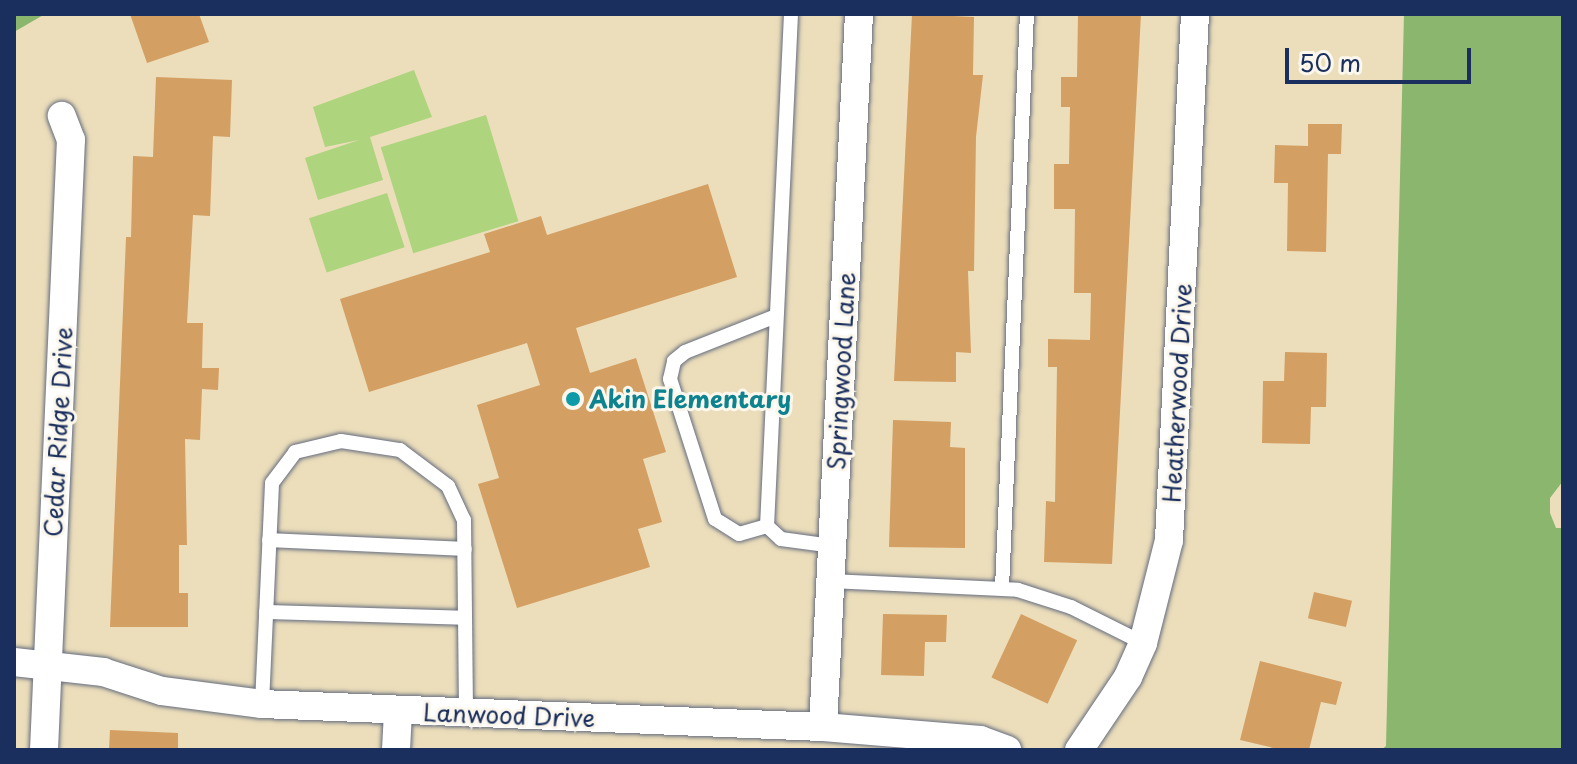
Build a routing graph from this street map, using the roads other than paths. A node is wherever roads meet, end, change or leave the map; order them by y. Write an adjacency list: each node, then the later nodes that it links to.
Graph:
1 (791, 14): 6 (lane)
2 (859, 14): 9 (street, Springwood Lane)
3 (1027, 14): 12 (lane)
4 (1195, 14): 15 (street, Heatherwood Drive)
5 (62, 116): 17 (street, Cedar Ridge Drive)
6 (776, 316): 7 (lane); 7 (lane)
7 (767, 526): 9 (lane)
8 (269, 540): 10 (lane); 10 (lane); 13 (lane)
9 (832, 546): 11 (street, Springwood Lane)
10 (465, 549): 14 (lane)
11 (830, 581): 12 (lane); 21 (street, Springwood Lane)
12 (1002, 588): 15 (lane)
13 (266, 612): 14 (lane); 18 (lane)
14 (465, 618): 20 (lane)
15 (1143, 643): 25 (street, Heatherwood Drive)
16 (14, 662): 17 (street, Lanwood Drive)
17 (48, 664): 18 (street, Lanwood Drive); 22 (street, Cedar Ridge Drive)
18 (262, 704): 19 (street, Lanwood Drive)
19 (398, 711): 20 (street, Lanwood Drive); 23 (street)
20 (466, 714): 21 (street, Lanwood Drive)
21 (823, 727): 24 (street, Lanwood Drive)
22 (44, 750)
23 (396, 750)
24 (1007, 750)
25 (1079, 750)

